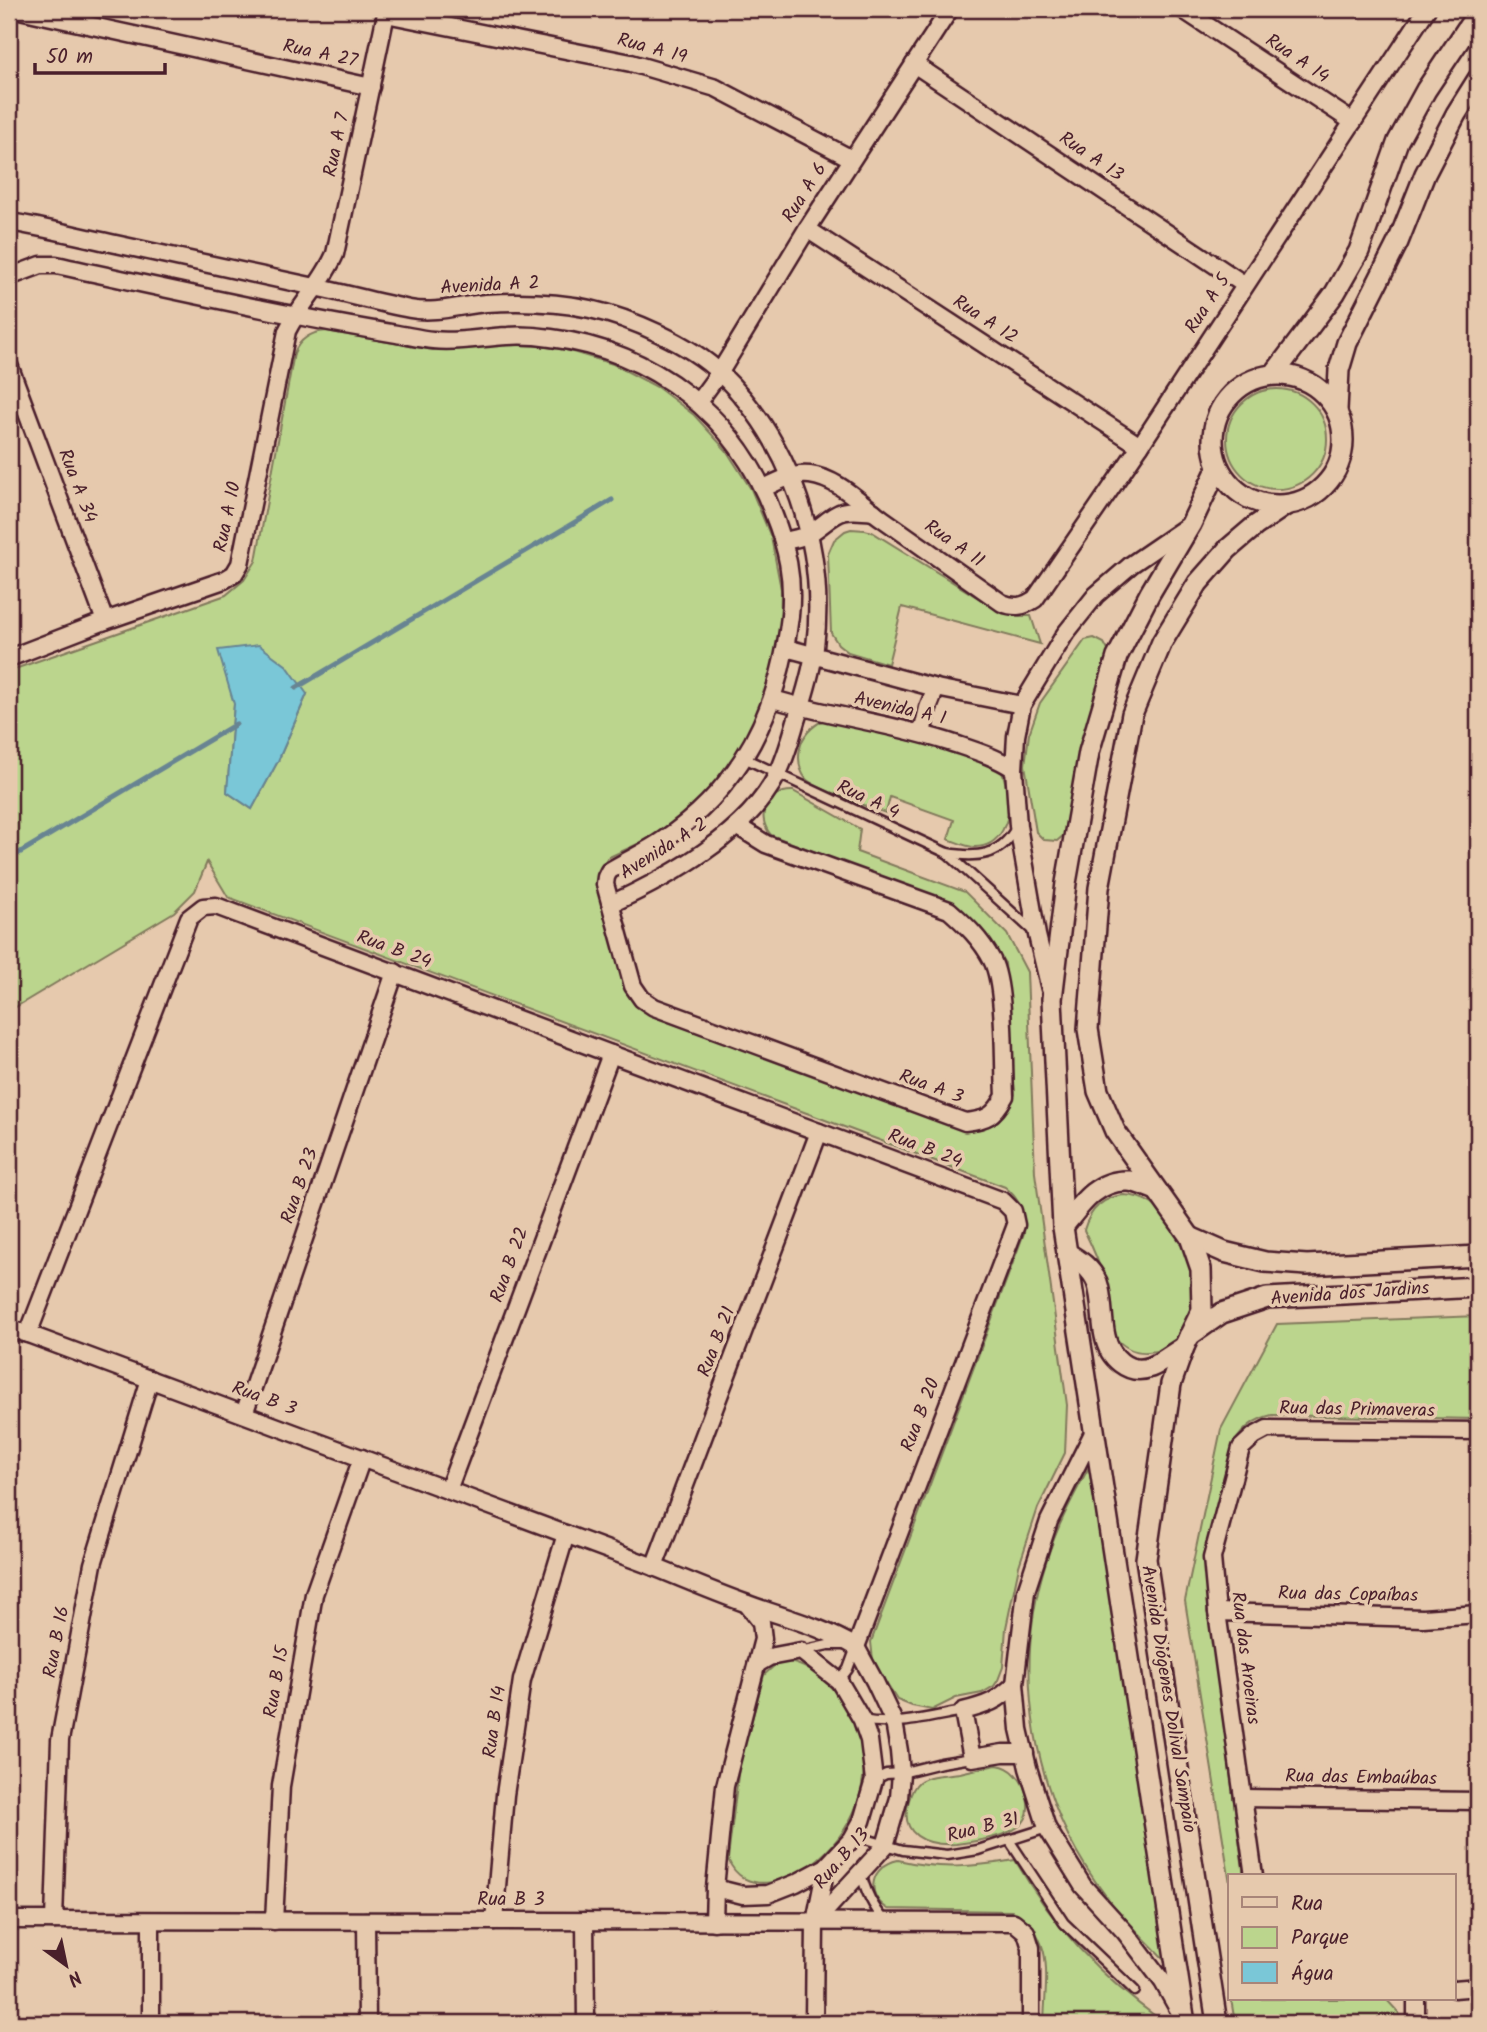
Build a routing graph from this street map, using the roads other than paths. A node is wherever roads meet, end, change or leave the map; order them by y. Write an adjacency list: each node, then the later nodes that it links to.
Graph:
1 (15, 9): 9 (street, Rua A 27)
2 (950, 9): 7 (street, Rua A 6)
3 (1182, 9): 10 (street, Rua A 14)
4 (1427, 9): 10 (street, Rua A 5)
5 (386, 11): 9 (street, Rua A 7); 11 (street, Rua A 19)
6 (1478, 12): 20 (street)
7 (914, 64): 11 (street, Rua A 6); 15 (street, Rua A 13)
8 (1478, 79): 22 (street)
9 (371, 87): 16 (street, Rua A 7)
10 (1353, 122): 15 (street, Rua A 5)
11 (852, 159): 13 (street, Rua A 6)
12 (9, 222): 16 (street, Avenida A 2)
13 (807, 229): 19 (street, Rua A 6); 23 (street, Rua A 12)
14 (9, 278): 17 (street, Avenida A 2)
15 (1245, 285): 23 (street, Rua A 5)
16 (317, 287): 17 (street, Rua A 7); 19 (street, Avenida A 2)
17 (295, 315): 21 (street, Avenida A 2); 33 (street, Rua A 10)
18 (9, 365): 33 (street, Rua A 34)
19 (720, 372): 21 (street, Rua A 6); 25 (street, Avenida A 2)
20 (1274, 374): 22 (street); 24 (street)
21 (698, 402): 26 (street, Avenida A 2)
22 (1337, 410): 27 (street)
23 (1140, 446): 32 (street, Rua A 5)
24 (1218, 467): 27 (street); 29 (street, Avenida Diógenes Dolival Sampaio)
25 (790, 477): 26 (street, Rua A 11); 28 (street, Rua A 11); 30 (street, Avenida A 2)
26 (764, 488): 31 (street, Avenida A 2)
27 (1286, 505): 54 (street, Avenida Diógenes Dolival Sampaio)
28 (874, 512): 30 (street); 32 (street, Rua A 11)
29 (1191, 524): 39 (street); 51 (street, Avenida Diógenes Dolival Sampaio)
30 (810, 534): 31 (street); 35 (street, Avenida A 2)
31 (784, 541): 34 (street, Avenida A 2)
32 (1012, 607)
33 (105, 621): 36 (street, Rua A 10)
34 (786, 648): 35 (street, Avenida A 1); 38 (street, Avenida A 2)
35 (814, 656): 37 (street, Avenida A 1); 40 (street, Avenida A 2)
36 (9, 657)
37 (936, 688): 39 (street, Avenida A 1); 41 (street)
38 (773, 699): 40 (street, Avenida A 1); 42 (street, Avenida A 2)
39 (1022, 705): 43 (street)
40 (801, 708): 41 (street, Avenida A 1); 44 (street, Avenida A 2)
41 (922, 733): 43 (street, Avenida A 1)
42 (744, 758): 44 (lane, Rua A 4); 48 (street, Avenida A 2)
43 (1014, 769): 45 (street)
44 (777, 775): 46 (street, Avenida A 2); 47 (lane, Rua A 4)
45 (1018, 825): 47 (lane, Rua A 4); 49 (street)
46 (737, 826): 48 (street, Avenida A 2); 48 (street, Rua A 3)
47 (947, 853): 49 (lane, Rua A 4)
48 (611, 904)
49 (1037, 935): 51 (street)
50 (395, 972): 52 (street, Rua B 24); 62 (street, Rua B 24); 65 (street, Rua B 23)
51 (1052, 999): 56 (street, Avenida Diógenes Dolival Sampaio)
52 (611, 1054): 53 (street, Rua B 24); 70 (street, Rua B 22)
53 (819, 1132): 55 (street, Rua B 24); 72 (street, Rua B 21)
54 (1156, 1190): 56 (street); 57 (street, Avenida Diógenes Dolival Sampaio)
55 (1003, 1201): 76 (street, Rua B 20)
56 (1063, 1227): 58 (street, Avenida Diógenes Dolival Sampaio)
57 (1190, 1237): 59 (street, Avenida dos Jardins); 63 (street, Avenida Diógenes Dolival Sampaio)
58 (1067, 1253): 63 (street, Avenida dos Jardins); 66 (street, Avenida Diógenes Dolival Sampaio)
59 (1478, 1256)
60 (1478, 1287): 63 (street, Avenida dos Jardins)
61 (9, 1329): 62 (street, Rua B 3)
62 (28, 1334): 64 (street, Rua B 3)
63 (1186, 1342): 118 (street, Avenida Diógenes Dolival Sampaio)
64 (150, 1379): 65 (street, Rua B 3); 99 (street, Rua B 16)
65 (244, 1414): 69 (street, Rua B 3)
66 (1094, 1430): 80 (street, Avenida Diógenes Dolival Sampaio); 112 (street, Avenida Diógenes Dolival Sampaio)
67 (1478, 1431): 68 (street, Rua das Primaveras)
68 (1241, 1448): 74 (street, Rua das Aroeiras)
69 (362, 1458): 70 (street, Rua B 3); 101 (street, Rua B 15)
70 (448, 1490): 71 (street, Rua B 3)
71 (566, 1534): 72 (street, Rua B 3); 103 (street, Rua B 14)
72 (654, 1567): 73 (street, Rua B 3)
73 (747, 1604): 76 (street, Rua B 3); 78 (street)
74 (1217, 1612): 75 (street, Rua das Copaíbas); 88 (street, Rua das Aroeiras)
75 (1478, 1614)
76 (856, 1647): 77 (lane); 79 (lane); 83 (street, Rua B 13)
77 (801, 1651): 78 (street); 79 (street, Rua B 13)
78 (757, 1664): 97 (street)
79 (839, 1681): 82 (street, Rua B 13)
80 (1015, 1684): 81 (street); 84 (street, Avenida Diógenes Dolival Sampaio)
81 (963, 1711): 83 (lane); 85 (street)
82 (862, 1720): 83 (lane); 87 (street, Rua B 13)
83 (894, 1722): 86 (street, Rua B 13)
84 (1025, 1753): 85 (street); 90 (street, Avenida Diógenes Dolival Sampaio)
85 (972, 1758): 86 (lane)
86 (901, 1773): 87 (lane); 93 (street, Rua B 13)
87 (874, 1780): 91 (street, Rua B 13)
88 (1243, 1798): 89 (street, Rua das Embaúbas); 96 (street, Rua das Aroeiras)
89 (1478, 1801)
90 (1046, 1828): 92 (lane, Rua B 31); 112 (street, Avenida Diógenes Dolival Sampaio)
91 (852, 1839): 93 (lane, Rua B 31); 94 (street, Rua B 13)
92 (1009, 1840): 93 (lane, Rua B 31); 110 (lane)
93 (886, 1846): 95 (street, Rua B 13)
94 (826, 1867): 97 (street, Rua B 13); 106 (street, Rua B 13)
95 (861, 1872): 106 (street, Rua B 13); 107 (lane)
96 (1254, 1874)
97 (715, 1888): 105 (street)
98 (9, 1920): 99 (street, Rua B 3)
99 (54, 1920): 100 (street, Rua B 3)
100 (151, 1921): 101 (street, Rua B 3); 113 (street)
101 (274, 1921): 102 (street, Rua B 3)
102 (366, 1921): 103 (street, Rua B 3); 114 (street)
103 (495, 1921): 104 (street, Rua B 3)
104 (585, 1921): 105 (street, Rua B 3); 115 (street)
105 (714, 1922): 106 (street, Rua B 3)
106 (815, 1922): 107 (street, Rua B 3); 116 (street)
107 (886, 1922): 117 (street, Rua B 3)
108 (1478, 1987): 109 (street)
109 (1456, 1989)
110 (1135, 1991)
111 (1416, 2000): 119 (street)
112 (1185, 2022)
113 (151, 2023)
114 (367, 2023)
115 (586, 2023)
116 (814, 2023)
117 (1031, 2023)
118 (1217, 2023)
119 (1416, 2023)

